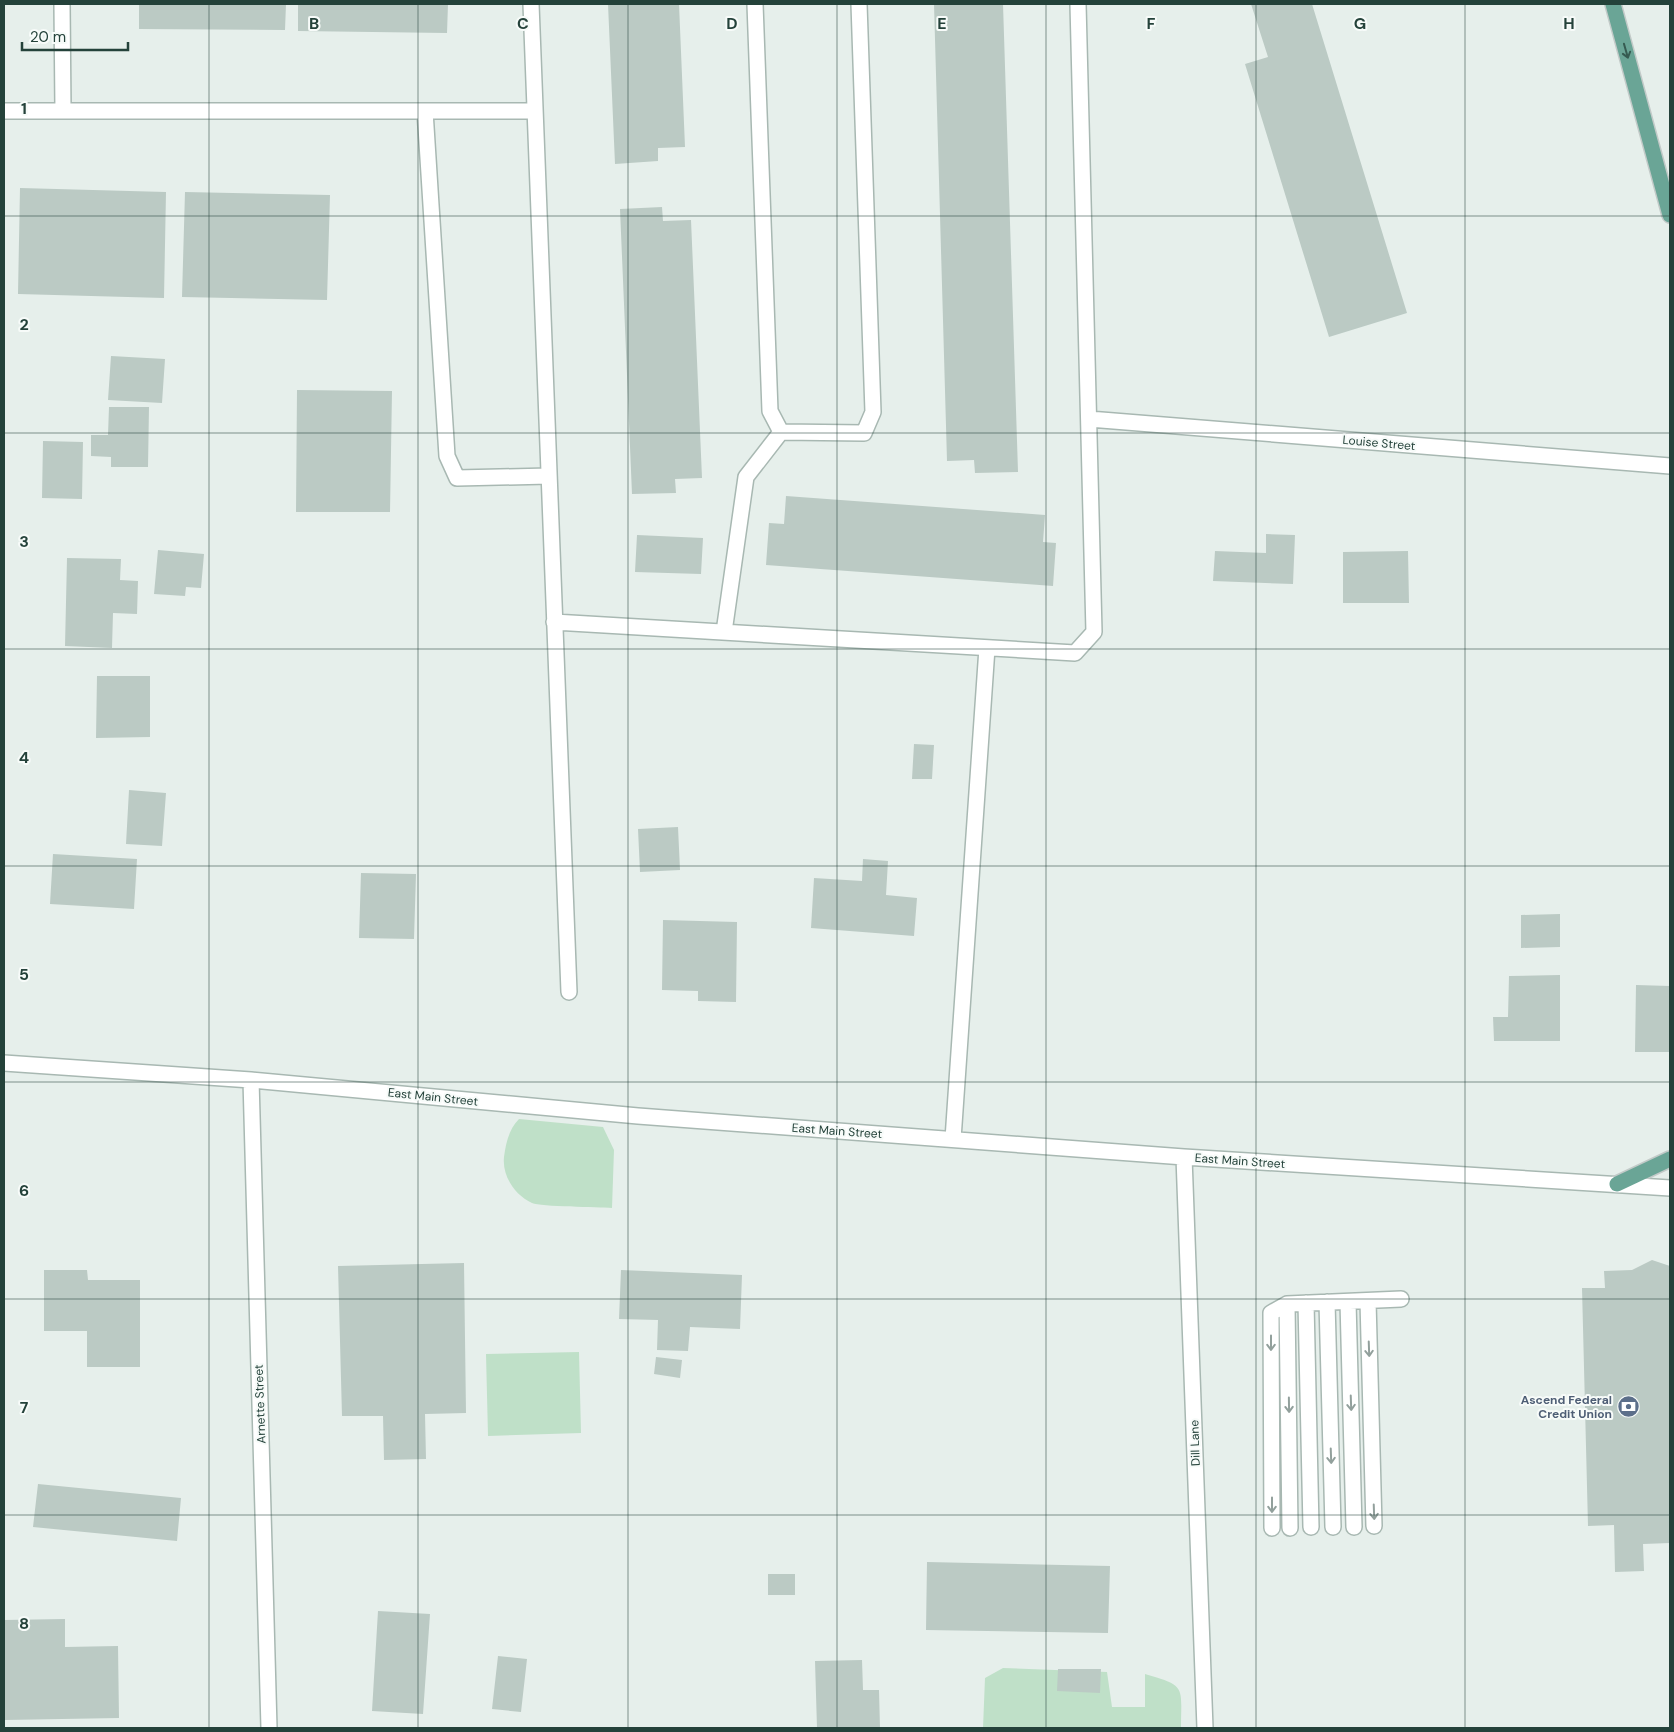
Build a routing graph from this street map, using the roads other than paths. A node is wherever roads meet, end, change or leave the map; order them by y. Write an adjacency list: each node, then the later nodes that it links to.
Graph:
1 (62, 4): 8 (street)
2 (531, 4): 10 (street)
3 (755, 4): 13 (street)
4 (859, 4): 13 (street)
5 (1078, 4): 12 (street)
6 (1612, 4): 11 (main road, one-way to 11)
7 (4, 111): 8 (street)
8 (63, 111): 9 (street)
9 (425, 111): 10 (street); 15 (street)
10 (534, 111): 15 (street)
11 (1670, 215)
12 (1088, 419): 14 (street, Louise Street); 18 (street)
13 (781, 432): 17 (street)
14 (1670, 466)
15 (549, 476): 16 (street)
16 (554, 622): 17 (street); 19 (street)
17 (724, 632): 18 (street)
18 (987, 648): 22 (street)
19 (569, 992)
20 (4, 1063): 21 (street, East Main Street)
21 (251, 1080): 22 (street, East Main Street); 39 (street, Arnette Street)
22 (952, 1139): 23 (street, East Main Street)
23 (1184, 1157): 25 (street, East Main Street); 40 (street, Dill Lane)
24 (1670, 1159): 25 (main road)
25 (1617, 1184): 26 (street, East Main Street)
26 (1670, 1188)
27 (1402, 1299): 28 (street)
28 (1368, 1300): 30 (street); 34 (street, one-way to 34)
29 (1327, 1302): 30 (street); 31 (street); 36 (street, one-way to 36)
30 (1348, 1302): 33 (street, one-way to 33)
31 (1306, 1303): 32 (street); 35 (street)
32 (1287, 1304): 37 (street, one-way to 37); 38 (street, one-way to 38)
33 (1354, 1526)
34 (1374, 1526)
35 (1311, 1527)
36 (1333, 1527)
37 (1272, 1528)
38 (1290, 1528)
39 (269, 1728)
40 (1205, 1728)

